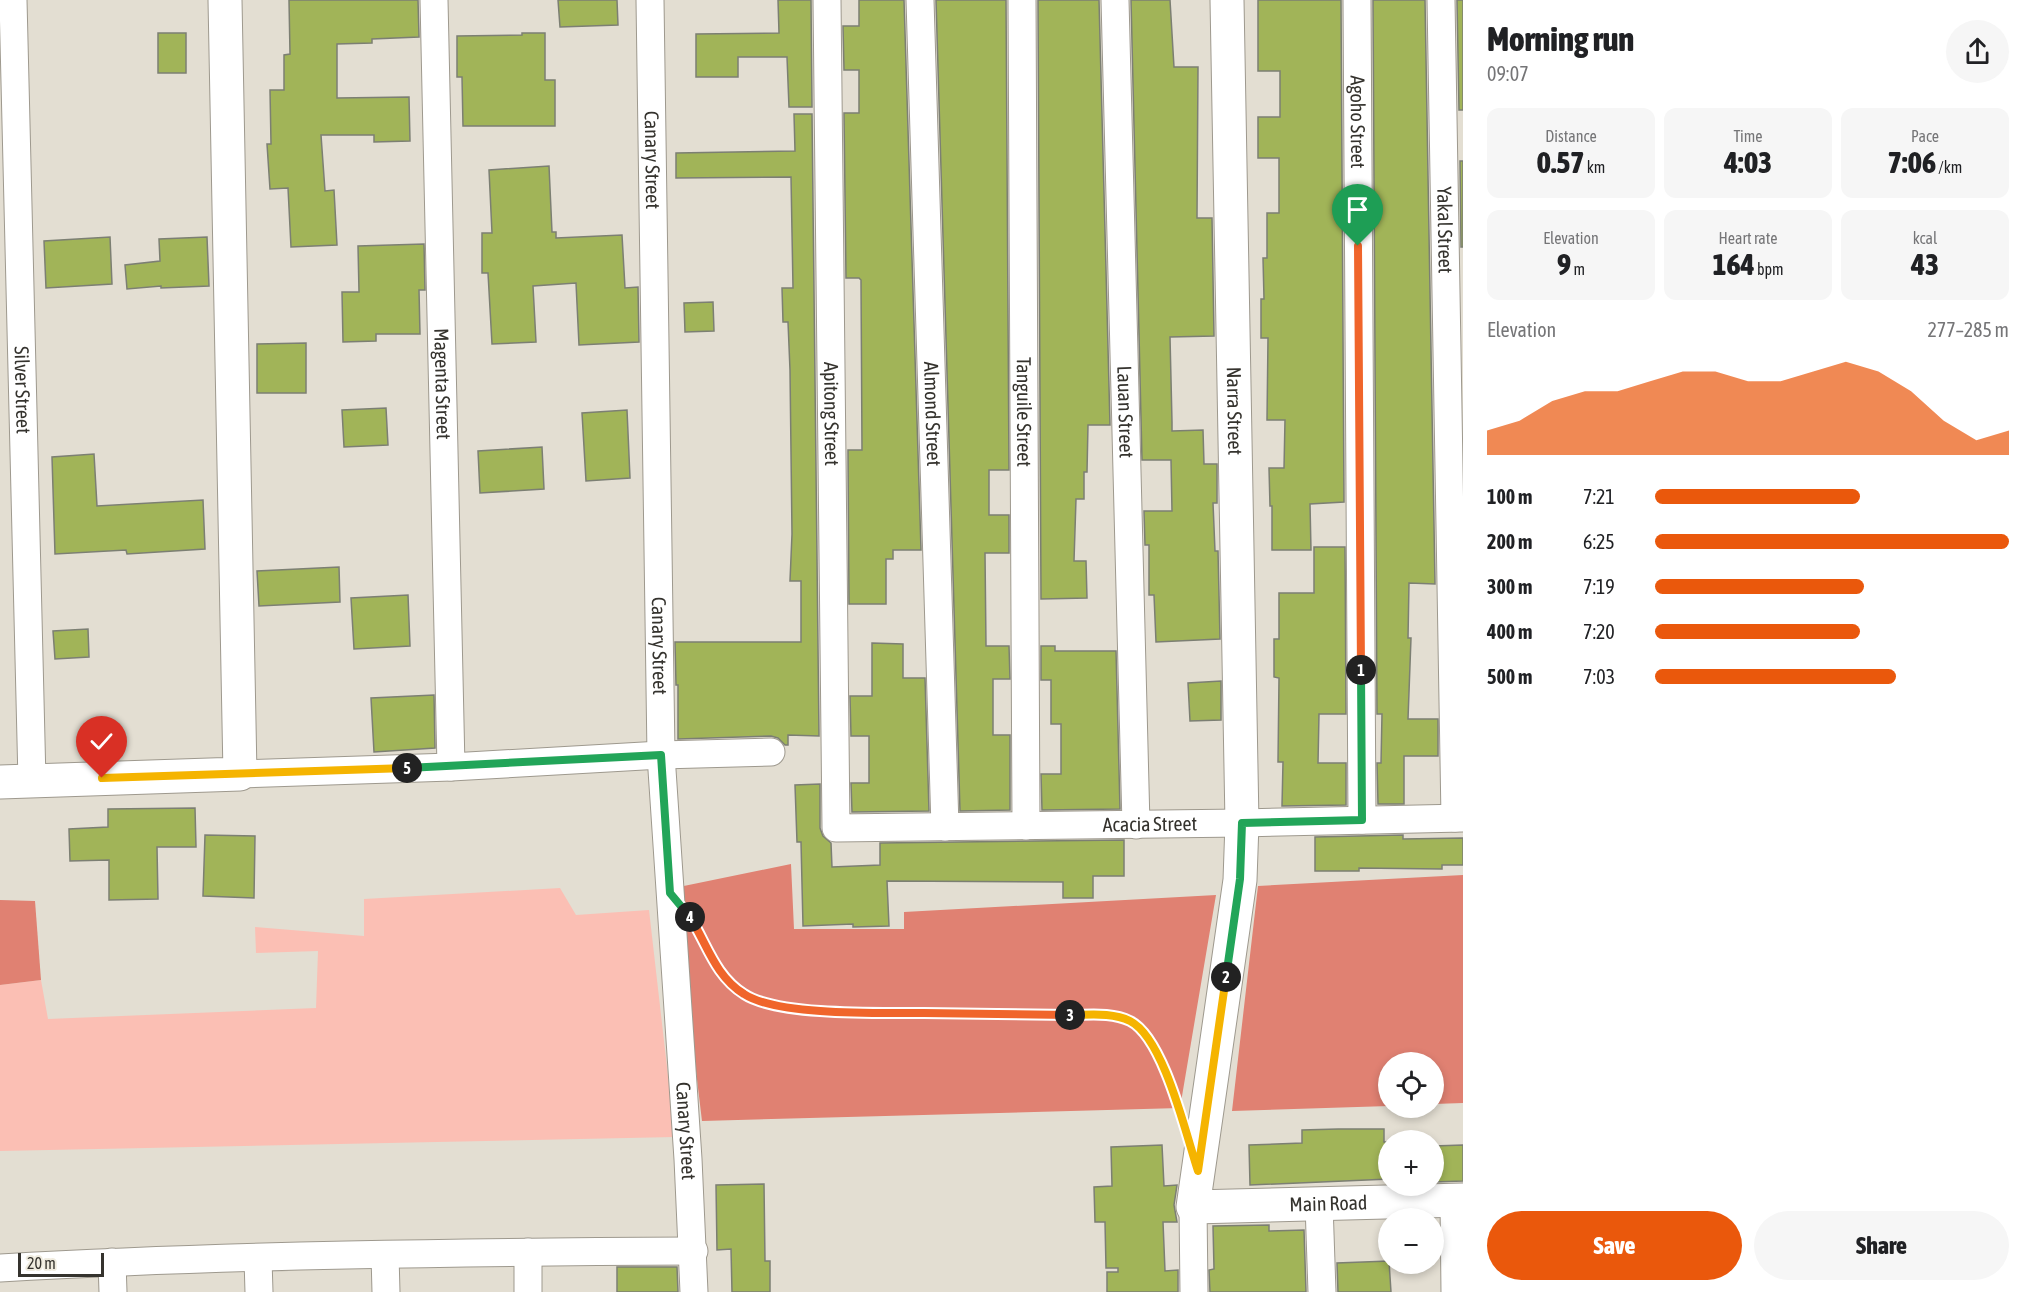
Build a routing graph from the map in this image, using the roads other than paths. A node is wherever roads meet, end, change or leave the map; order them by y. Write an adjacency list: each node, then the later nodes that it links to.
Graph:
1 (13, 0): 16 (street, Silver Street)
2 (225, 0): 15 (street)
3 (434, 0): 14 (street, Magenta Street)
4 (650, 0): 13 (street, Canary Street)
5 (827, 0): 24 (street, Apitong Street)
6 (920, 0): 23 (street, Almond Street)
7 (1022, 0): 22 (street, Tanguile Street)
8 (1115, 0): 21 (street, Lauan Street)
9 (1227, 0): 20 (street, Narra Street)
10 (1357, 0): 19 (street, Agoho Street)
11 (1441, 0): 18 (street, Yakal Street)
12 (771, 752): 13 (street)
13 (661, 755): 14 (street); 29 (street, Canary Street)
14 (451, 767): 15 (street)
15 (240, 774): 16 (street)
16 (32, 781): 17 (street)
17 (0, 782)
18 (1459, 818): 19 (street, Acacia Street)
19 (1362, 820): 20 (street, Acacia Street)
20 (1242, 823): 21 (street, Acacia Street); 27 (street, Narra Street)
21 (1136, 825): 22 (street, Acacia Street)
22 (1026, 826): 23 (street, Acacia Street)
23 (945, 827): 24 (street, Acacia Street)
24 (836, 828)
25 (1458, 1201): 26 (street, Main Road); 41 (street)
26 (1319, 1204): 27 (street, Main Road); 40 (street)
27 (1193, 1207): 39 (street)
28 (528, 1251): 29 (street); 30 (street); 37 (street)
29 (694, 1251): 38 (street, Canary Street)
30 (385, 1255): 31 (street); 36 (street)
31 (258, 1258): 32 (street); 35 (street)
32 (112, 1262): 33 (street); 34 (street)
33 (0, 1268)
34 (113, 1292)
35 (259, 1292)
36 (386, 1292)
37 (528, 1292)
38 (694, 1292)
39 (1194, 1292)
40 (1322, 1292)
41 (1455, 1292)

